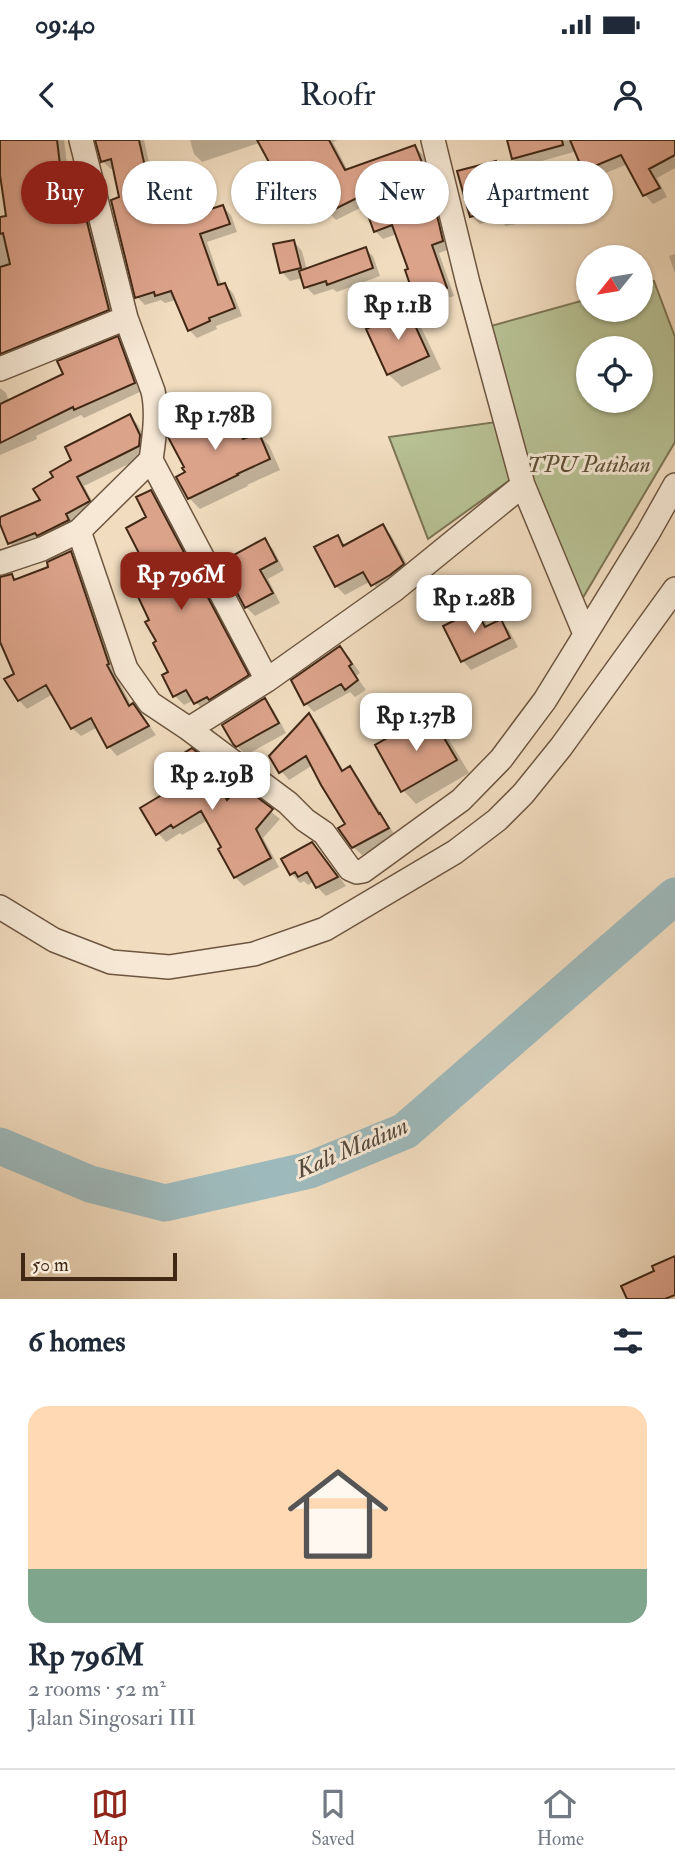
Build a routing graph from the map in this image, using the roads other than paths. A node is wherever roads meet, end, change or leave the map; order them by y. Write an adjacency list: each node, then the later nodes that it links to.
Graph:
1 (81, 140): 3 (street)
2 (433, 140): 6 (street)
3 (126, 318): 4 (street); 5 (street)
4 (0, 369)
5 (150, 460): 8 (street); 12 (street)
6 (523, 485): 11 (street); 12 (street)
7 (675, 485): 11 (street)
8 (79, 531): 9 (street); 13 (street)
9 (0, 563)
10 (675, 589): 14 (street)
11 (584, 634): 13 (street)
12 (267, 680): 13 (street)
13 (189, 729)
14 (0, 907)

